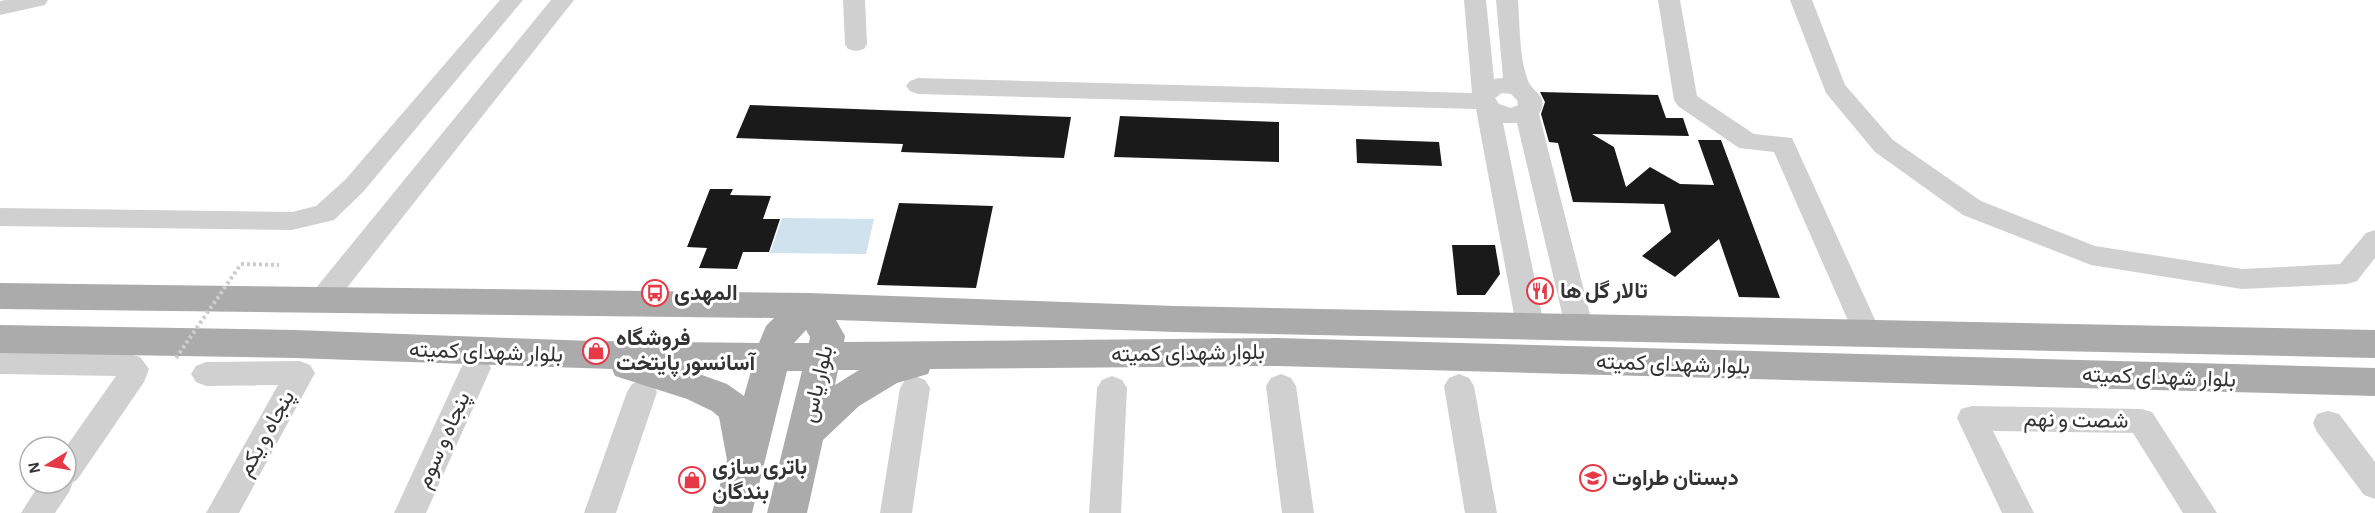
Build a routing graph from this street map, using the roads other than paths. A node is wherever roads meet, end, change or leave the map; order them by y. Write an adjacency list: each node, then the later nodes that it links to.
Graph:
1 (37, 0): 9 (street)
2 (512, 0): 14 (street)
3 (563, 0): 17 (street)
4 (854, 0): 10 (street)
5 (1474, 0): 12 (street)
6 (1507, 0): 13 (street)
7 (1669, 0): 21 (street)
8 (1801, 0): 15 (street)
9 (0, 8)
10 (856, 44)
11 (918, 86): 12 (street)
12 (1485, 100): 13 (street); 19 (street)
13 (1522, 100): 20 (street)
14 (0, 217)
15 (2375, 240)
16 (0, 296): 17 (main road, بلوار شهدای کمیته)
17 (321, 301): 18 (main road, بلوار شهدای کمیته)
18 (809, 306): 19 (main road, بلوار شهدای کمیته); 27 (main road, بلوار یاس); 28 (main road, بلوار یاس)
19 (1530, 325): 20 (main road, بلوار شهدای کمیته)
20 (1579, 326): 21 (main road, بلوار شهدای کمیته)
21 (1867, 333): 23 (main road, بلوار شهدای کمیته)
22 (0, 339): 24 (main road, بلوار شهدای کمیته)
23 (2375, 344)
24 (592, 356): 28 (main road, بلوار شهدای کمیته); 40 (main road)
25 (949, 356): 27 (main road, بلوار شهدای کمیته); 31 (main road, بلوار شهدای کمیته); 38 (main road)
26 (0, 363): 39 (street)
27 (821, 366): 28 (main road, بلوار شهدای کمیته); 38 (main road, بلوار یاس)
28 (770, 367): 40 (main road, بلوار یاس)
29 (476, 368): 45 (street, پنجاه و سوم)
30 (206, 374): 44 (street, پنجاه و یکم)
31 (2375, 382)
32 (1281, 386): 51 (street)
33 (1459, 386): 52 (street)
34 (915, 388): 49 (street)
35 (1112, 388): 50 (street)
36 (642, 392): 46 (street)
37 (2328, 423): 41 (street)
38 (806, 432): 48 (main road, بلوار یاس)
39 (78, 454)
40 (745, 464): 47 (main road, بلوار یاس)
41 (2375, 486)
42 (50, 495): 43 (street)
43 (37, 513)
44 (222, 513)
45 (410, 513)
46 (600, 513)
47 (732, 513)
48 (787, 513)
49 (896, 513)
50 (1105, 513)
51 (1298, 513)
52 (1481, 513)
53 (2018, 513): 54 (street, شصت و نهم)
54 (2200, 513)

